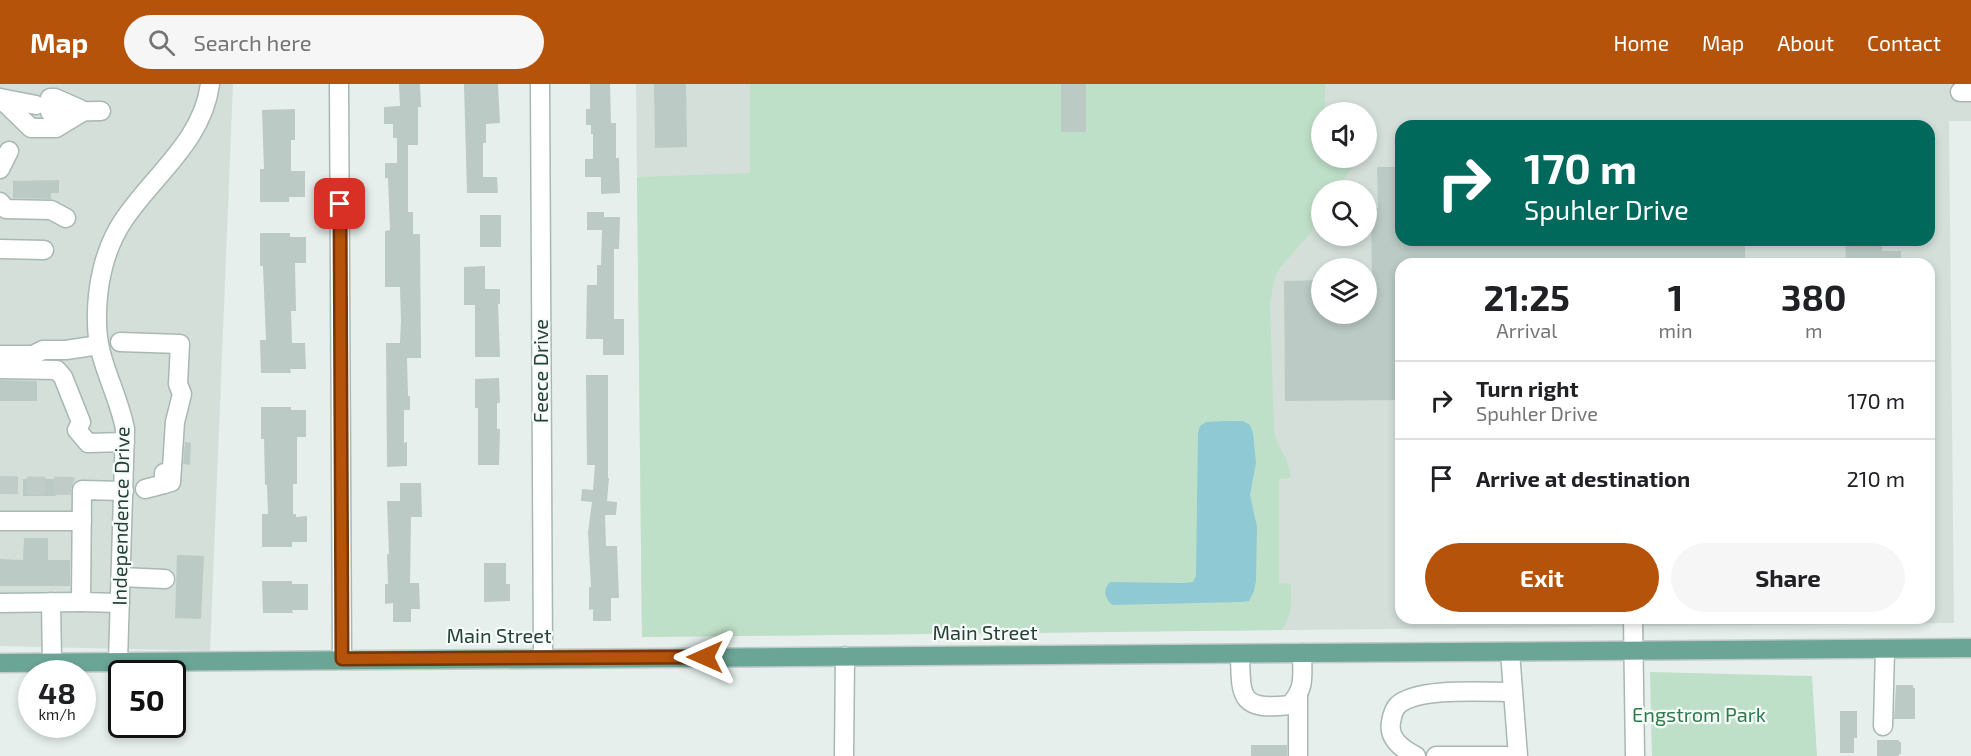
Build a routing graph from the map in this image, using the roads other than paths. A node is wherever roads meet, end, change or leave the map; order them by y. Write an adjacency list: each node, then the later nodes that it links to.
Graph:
1 (210, 84): 12 (street, Independence Drive)
2 (339, 84): 35 (street)
3 (540, 84): 34 (street, Feece Drive)
4 (0, 98): 4 (street)
5 (9, 151): 6 (street)
6 (0, 169)
7 (0, 202): 8 (street)
8 (66, 218)
9 (0, 249): 10 (street)
10 (44, 250)
11 (120, 342): 16 (street)
12 (99, 345): 13 (street); 15 (street, Independence Drive)
13 (0, 355)
14 (0, 369): 15 (street)
15 (125, 442): 17 (street, Independence Drive)
16 (145, 489)
17 (124, 491): 19 (street); 20 (street, Independence Drive)
18 (0, 521): 19 (street)
19 (82, 521): 23 (street)
20 (121, 577): 21 (street); 25 (street, Independence Drive)
21 (165, 579)
22 (51, 602): 23 (street); 24 (street); 36 (street)
23 (81, 602): 25 (street)
24 (0, 603)
25 (120, 603): 37 (street, Independence Drive)
26 (1633, 624): 29 (street)
27 (1971, 648): 28 (main road, Main Street)
28 (1885, 649): 29 (main road, Main Street); 43 (street)
29 (1633, 651): 30 (main road, Main Street); 50 (street)
30 (1510, 652): 31 (main road, Main Street); 41 (street)
31 (1302, 653): 32 (main road, Main Street); 42 (street)
32 (1240, 654): 33 (main road, Main Street); 42 (street)
33 (844, 656): 34 (main road, Main Street); 44 (street)
34 (543, 658): 35 (main road, Main Street)
35 (342, 659): 38 (main road, Main Street)
36 (52, 660)
37 (118, 660)
38 (186, 660)
39 (0, 663): 40 (main road, Main Street)
40 (18, 663)
41 (1512, 692): 46 (street); 49 (street)
42 (1298, 696): 45 (street)
43 (1883, 726)
44 (844, 756)
45 (1298, 756)
46 (1416, 756)
47 (1436, 756): 48 (street)
48 (1506, 756)
49 (1518, 756)
50 (1635, 756)

